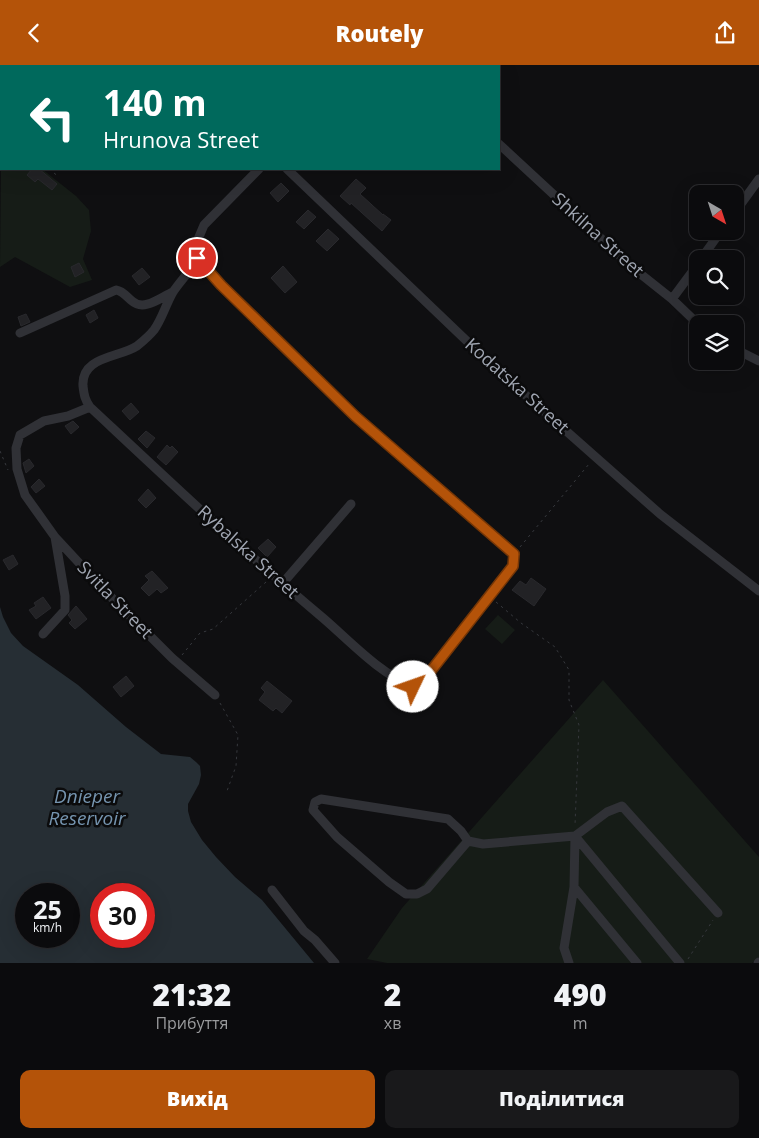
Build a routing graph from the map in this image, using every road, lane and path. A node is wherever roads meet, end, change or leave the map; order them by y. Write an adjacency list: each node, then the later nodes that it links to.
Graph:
1 (500, 145): 11 (street, Shkilna Street)
2 (50, 170): 5 (path)
3 (258, 170): 8 (street)
4 (288, 170): 17 (street, Kodatska Street)
5 (59, 177)
6 (759, 179): 7 (street)
7 (744, 200)
8 (197, 258): 10 (street); 20 (street)
9 (689, 276): 11 (street)
10 (173, 292): 13 (street); 16 (street)
11 (672, 299): 12 (street, Shkilna Street)
12 (689, 315)
13 (20, 333)
14 (744, 354): 15 (street)
15 (759, 361)
16 (90, 407): 19 (street, Svitla Street); 21 (street, Rybalska Street)
17 (596, 457): 20 (path); 23 (street, Kodatska Street)
18 (350, 504): 22 (street)
19 (55, 537): 25 (street); 26 (street, Svitla Street)
20 (514, 554): 24 (street)
21 (273, 576): 22 (street, Rybalska Street); 26 (path)
22 (282, 584): 24 (street, Rybalska Street)
23 (759, 591)
24 (489, 596): 29 (path)
25 (43, 634)
26 (176, 661): 27 (street, Svitla Street)
27 (215, 695): 28 (path)
28 (227, 791)
29 (575, 836): 30 (street); 31 (street); 33 (street); 37 (street)
30 (468, 841): 30 (street)
31 (574, 887): 35 (street); 36 (street)
32 (272, 890): 34 (street)
33 (718, 913): 38 (path)
34 (335, 963)
35 (569, 963)
36 (637, 963)
37 (680, 963)
38 (685, 963)

